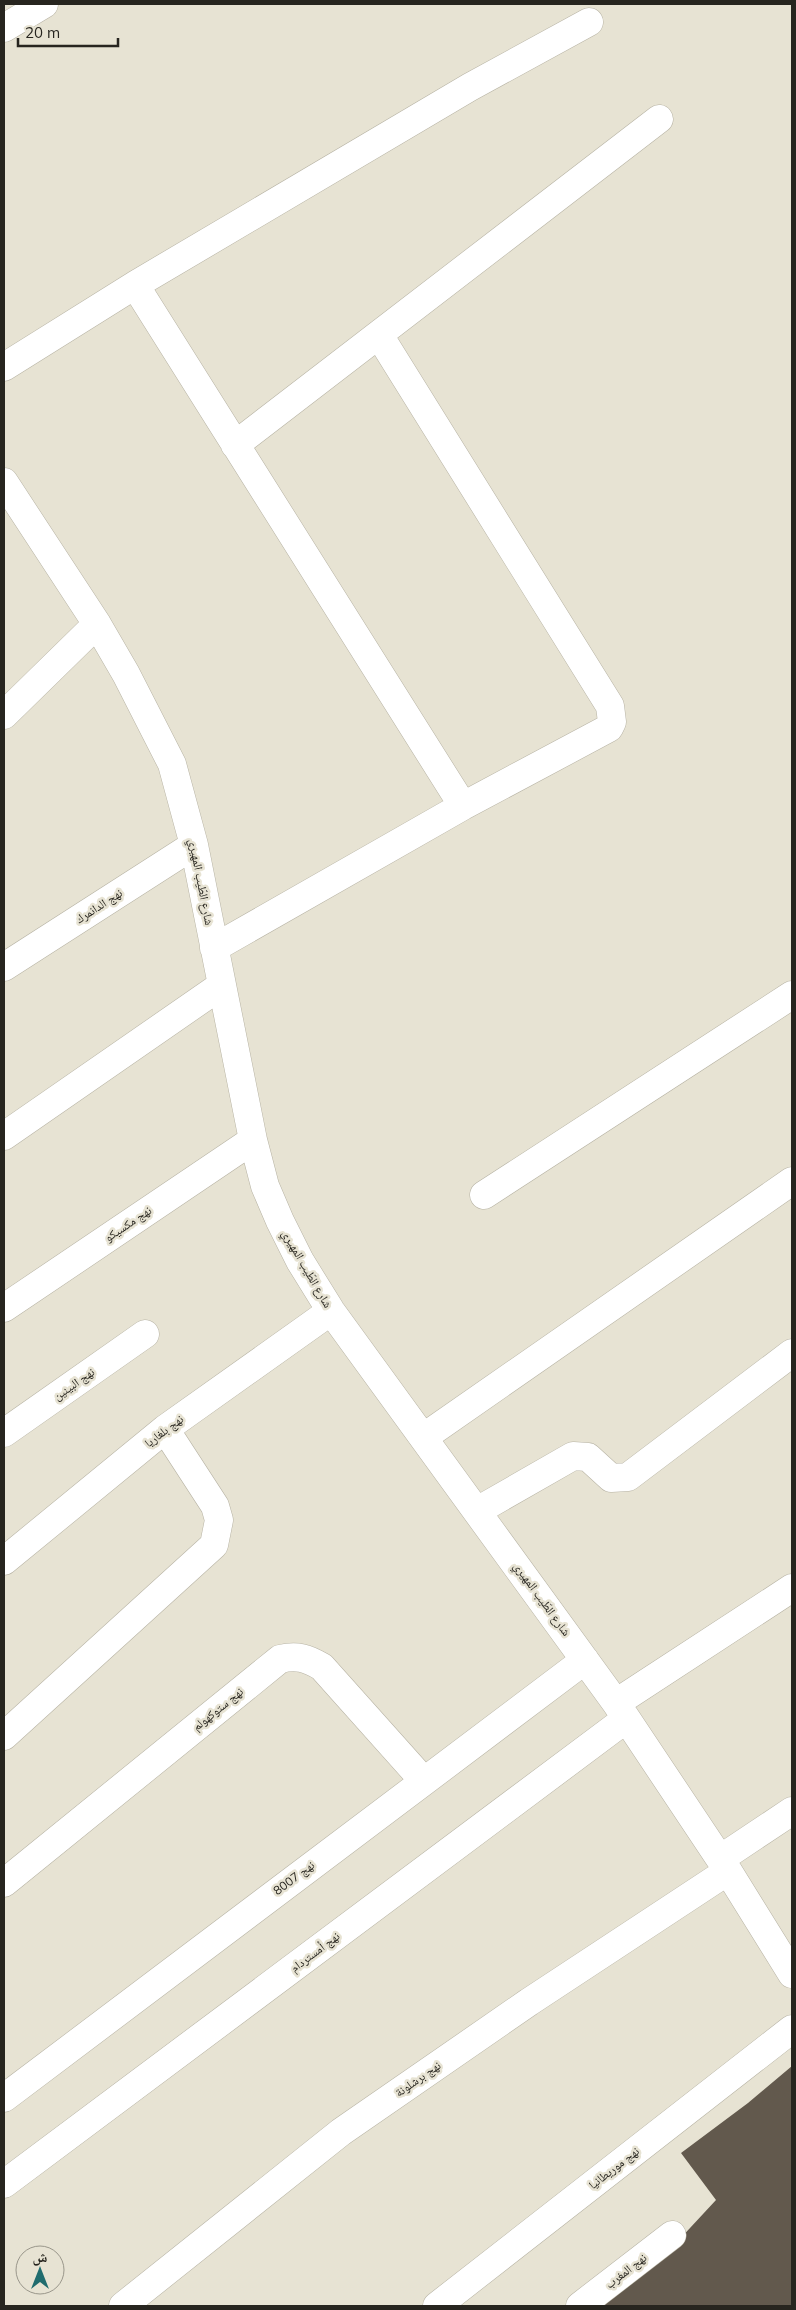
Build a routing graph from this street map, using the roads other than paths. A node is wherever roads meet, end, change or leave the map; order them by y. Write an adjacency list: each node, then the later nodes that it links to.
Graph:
1 (44, 4): 3 (street)
2 (589, 22): 5 (street)
3 (4, 28)
4 (659, 119): 6 (street)
5 (135, 285): 7 (street); 8 (street)
6 (378, 335): 8 (street); 12 (street)
7 (4, 367)
8 (235, 445): 12 (street)
9 (4, 482): 10 (street, شارع الطّيب المهيري)
10 (97, 624): 11 (street); 13 (street, شارع الطّيب المهيري)
11 (4, 715)
12 (463, 806): 14 (street)
13 (194, 845): 14 (street, شارع الطّيب المهيري); 15 (street, نهج الدانمرك)
14 (214, 948): 16 (street, شارع الطّيب المهيري)
15 (4, 967)
16 (222, 985): 18 (street); 19 (street, شارع الطّيب المهيري)
17 (792, 995): 21 (street)
18 (4, 1136)
19 (253, 1140): 22 (street, نهج مكسيكو); 23 (street, شارع الطّيب المهيري)
20 (792, 1181): 28 (street)
21 (484, 1195)
22 (4, 1308)
23 (331, 1311): 26 (street, نهج بلغاريا); 28 (street, شارع الطّيب المهيري)
24 (145, 1334): 27 (street, نهج البينين)
25 (792, 1353): 29 (street)
26 (165, 1429): 30 (street, نهج بلغاريا); 34 (street)
27 (4, 1433)
28 (424, 1437): 29 (street, شارع الطّيب المهيري)
29 (477, 1511): 32 (street, شارع الطّيب المهيري)
30 (4, 1561)
31 (792, 1588): 33 (street, نهج أمستردام)
32 (585, 1660): 33 (street, شارع الطّيب المهيري); 35 (street, نهج 8007)
33 (621, 1711): 37 (street, شارع الطّيب المهيري); 42 (street, نهج أمستردام)
34 (4, 1736)
35 (423, 1780): 38 (street, نهج ستوكهولم); 41 (street, نهج 8007)
36 (792, 1811): 37 (street, نهج برشلونة)
37 (724, 1865): 39 (street, شارع الطّيب المهيري); 44 (street, نهج برشلونة)
38 (4, 1883)
39 (792, 1974)
40 (792, 2029): 45 (street, نهج موريطانيا)
41 (4, 2098)
42 (4, 2184)
43 (672, 2235): 46 (street, نهج المغرب)
44 (123, 2306)
45 (437, 2306)
46 (580, 2306)

